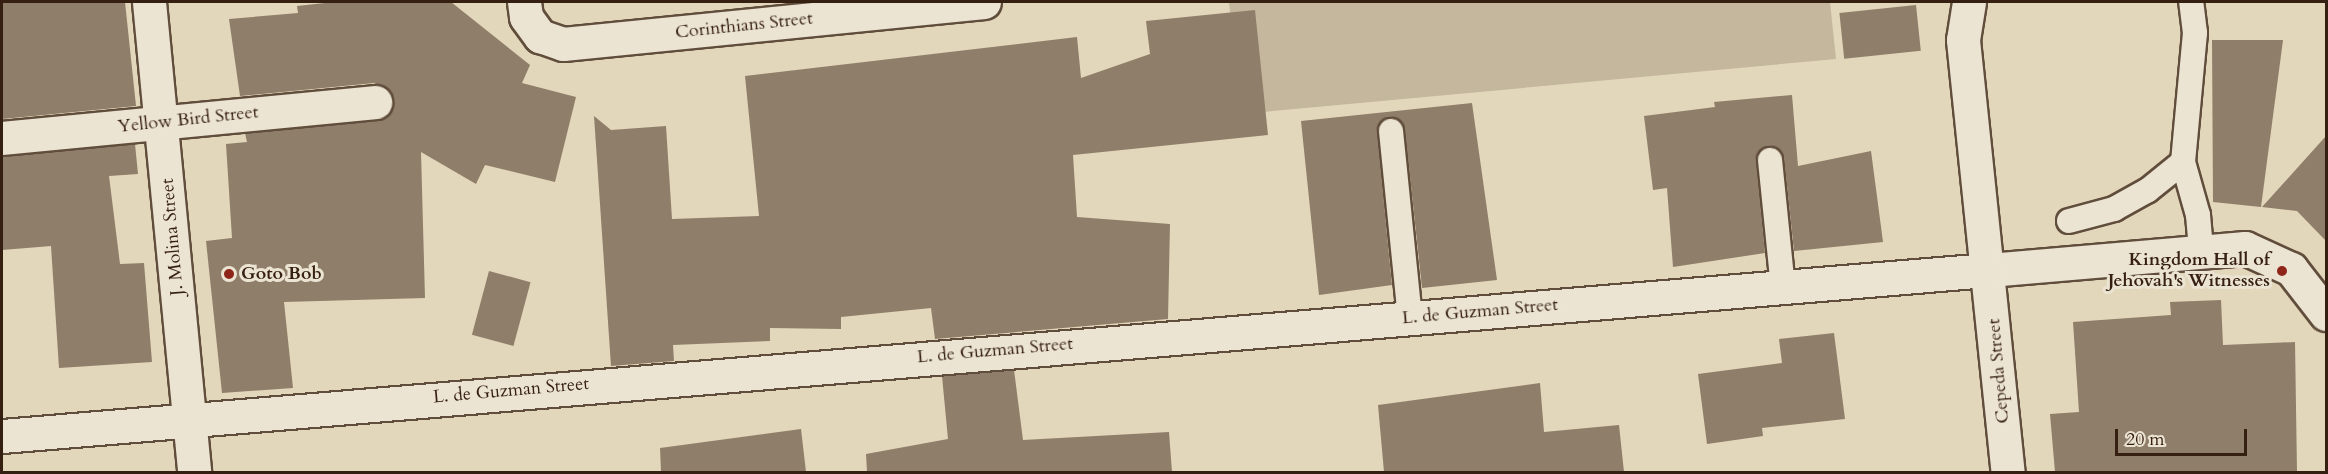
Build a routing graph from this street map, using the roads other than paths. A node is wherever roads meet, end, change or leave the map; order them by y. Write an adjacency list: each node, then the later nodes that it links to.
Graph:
1 (149, 2): 8 (street, J. Molina Street)
2 (524, 2): 6 (street, Corinthians Street)
3 (984, 2): 6 (street, Corinthians Street)
4 (1969, 2): 15 (street, Cepeda Street)
5 (2191, 2): 12 (lane)
6 (812, 10)
7 (375, 102): 8 (street, Yellow Bird Street)
8 (164, 123): 10 (street, Yellow Bird Street); 19 (street, J. Molina Street)
9 (1391, 131): 18 (lane)
10 (2, 138)
11 (1770, 160): 16 (lane)
12 (2183, 162): 13 (lane); 14 (lane)
13 (2069, 221)
14 (2201, 252): 15 (street, L. de Guzman Street); 17 (street, L. de Guzman Street)
15 (1989, 270): 16 (street, L. de Guzman Street); 22 (street, Cepeda Street)
16 (1783, 287): 18 (street, L. de Guzman Street)
17 (2326, 314)
18 (1410, 317): 19 (street, L. de Guzman Street)
19 (188, 417): 20 (street, L. de Guzman Street); 21 (street, J. Molina Street)
20 (2, 436)
21 (194, 472)
22 (2008, 472)

